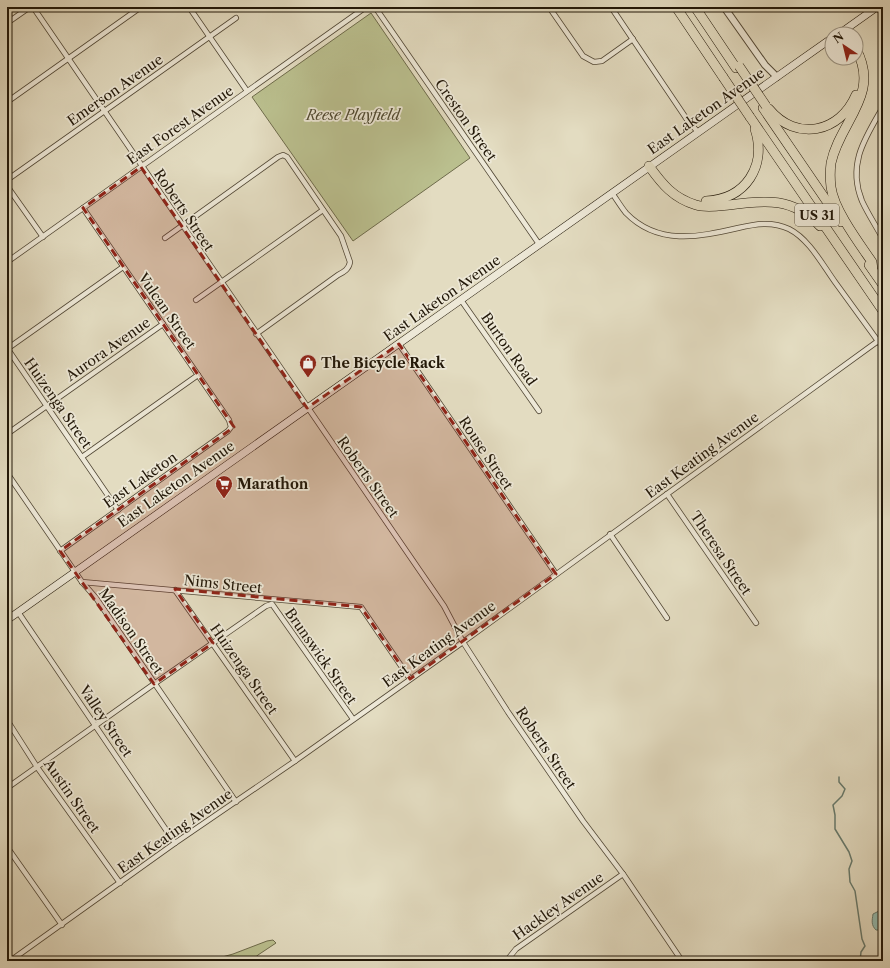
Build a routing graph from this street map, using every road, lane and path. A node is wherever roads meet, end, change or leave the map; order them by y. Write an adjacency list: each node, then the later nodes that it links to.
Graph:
1 (31, 7): 14 (street); 19 (street, Roberts Street)
2 (141, 7): 19 (street)
3 (189, 7): 16 (street)
4 (366, 7): 23 (street, East Forest Avenue)
5 (375, 7): 41 (street, Creston Street)
6 (549, 7): 17 (street)
7 (612, 7): 17 (street)
8 (676, 7): 28 (highway, US 31, bridge)
9 (695, 7): 25 (highway, US 31)
10 (724, 7): 22 (street)
11 (877, 7): 12 (street); 15 (main road)
12 (883, 15)
13 (236, 18): 16 (street, Emerson Avenue)
14 (7, 23)
15 (851, 26)
16 (209, 37): 23 (street); 27 (street, Emerson Avenue)
17 (633, 39): 29 (street)
18 (824, 44): 22 (main road, East Laketon Avenue)
19 (68, 59): 24 (street); 27 (street, Roberts Street)
20 (858, 66): 25 (highway)
21 (863, 66): 45 (highway)
22 (777, 77): 29 (main road, East Laketon Avenue)
23 (247, 92): 31 (street, East Forest Avenue)
24 (7, 102)
25 (764, 107): 45 (highway, US 31)
26 (883, 107): 40 (street)
27 (104, 112): 31 (street, Roberts Street); 32 (street, Emerson Avenue)
28 (751, 118): 30 (highway); 42 (highway, US 31)
29 (698, 132): 30 (main road, East Laketon Avenue)
30 (649, 166): 34 (main road, East Laketon Avenue); 42 (highway)
31 (141, 167): 35 (street, East Forest Avenue); 37 (street, Roberts Street)
32 (7, 180)
33 (7, 186): 38 (street)
34 (612, 193): 41 (main road, East Laketon Avenue); 53 (street)
35 (83, 208): 38 (street, East Forest Avenue); 44 (street, Vulcan Street)
36 (323, 210): 37 (street); 46 (street); 52 (street)
37 (182, 225): 39 (street); 46 (street, Roberts Street)
38 (43, 237): 43 (street, East Forest Avenue)
39 (165, 238)
40 (883, 239)
41 (539, 244): 49 (main road, East Laketon Avenue)
42 (843, 253): 50 (highway, US 31)
43 (7, 262)
44 (123, 267): 51 (street, Vulcan Street); 55 (street)
45 (873, 270): 47 (highway, US 31)
46 (221, 282): 48 (street); 52 (street, Roberts Street)
47 (883, 285)
48 (196, 300)
49 (462, 300): 54 (main road, East Laketon Avenue); 60 (street, Burton Road)
50 (883, 312)
51 (163, 324): 57 (street, Vulcan Street); 58 (street, Aurora Avenue)
52 (256, 334): 59 (street, Roberts Street)
53 (878, 341): 56 (street); 65 (street, East Keating Avenue)
54 (399, 344): 59 (main road, East Laketon Avenue); 70 (street, Rouse Street)
55 (7, 348): 58 (street, Huizenga Street)
56 (883, 348)
57 (198, 375): 61 (street, Vulcan Street); 63 (street)
58 (47, 406): 62 (street, Aurora Avenue); 63 (street, Huizenga Street)
59 (307, 408): 69 (main road, East Laketon Avenue); 77 (street, Roberts Street)
60 (539, 411)
61 (231, 427): 66 (street, East Laketon)
62 (7, 434)
63 (82, 457): 66 (street, Huizenga Street)
64 (7, 473): 68 (street, Madison Street)
65 (667, 494): 67 (street, East Keating Avenue); 76 (street, Theresa Street)
66 (118, 510): 68 (street, East Laketon)
67 (610, 534): 70 (street, East Keating Avenue); 74 (street)
68 (60, 551): 69 (street, Madison Street)
69 (75, 571): 71 (street, Madison Street); 73 (main road, East Laketon Avenue)
70 (556, 574): 77 (street, East Keating Avenue)
71 (82, 582): 72 (street, Nims Street); 80 (street, Madison Street)
72 (175, 590): 78 (street, Huizenga Street); 79 (street, Nims Street)
73 (18, 612): 75 (main road, East Laketon Avenue); 83 (street, Valley Street)
74 (667, 618)
75 (7, 620)
76 (756, 624)
77 (463, 642): 79 (street, East Keating Avenue); 90 (street, Roberts Street)
78 (213, 644): 80 (street); 81 (street, Brunswick Street); 84 (street, Huizenga Street)
79 (410, 678): 81 (street, East Keating Avenue)
80 (154, 684): 83 (street); 87 (street, Madison Street)
81 (353, 719): 84 (street, East Keating Avenue)
82 (7, 720): 85 (street, Austin Street)
83 (95, 725): 85 (street); 88 (street, Valley Street)
84 (295, 760): 87 (street, East Keating Avenue)
85 (37, 767): 86 (street); 91 (street, Austin Street)
86 (7, 788)
87 (236, 802): 88 (street, East Keating Avenue)
88 (175, 843): 91 (street, East Keating Avenue)
89 (7, 847): 92 (street)
90 (623, 874): 93 (street, Hackley Avenue); 95 (street, Roberts Street)
91 (120, 883): 92 (street, East Keating Avenue)
92 (62, 925): 94 (street, East Keating Avenue)
93 (508, 959)
94 (10, 961)
95 (682, 961)

